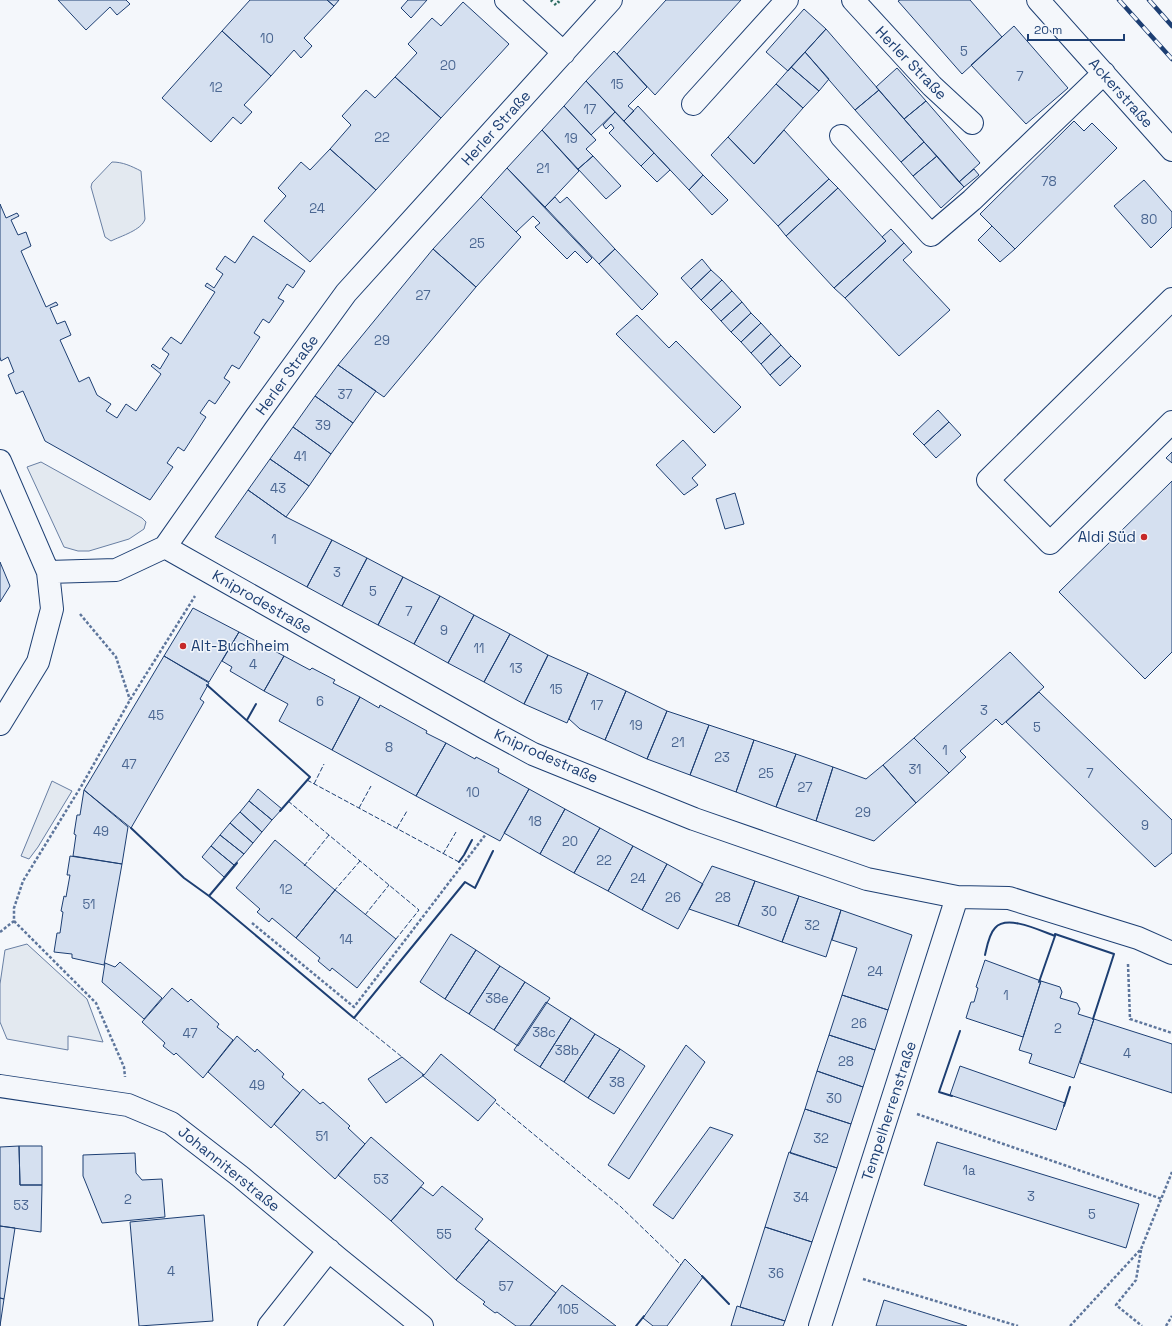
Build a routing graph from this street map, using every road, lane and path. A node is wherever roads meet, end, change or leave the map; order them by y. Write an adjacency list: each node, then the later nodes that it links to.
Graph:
1 (506, 0): 6 (street)
2 (611, 0): 6 (street, Herler Straße)
3 (787, 0): 8 (street)
4 (852, 0): 9 (street, Herler Straße)
5 (1038, 0): 7 (street, Ackerstraße)
6 (564, 52): 15 (street, Herler Straße)
7 (1104, 73): 10 (street); 11 (street, Ackerstraße)
8 (693, 104)
9 (972, 123)
10 (841, 136)
11 (1172, 150)
12 (1172, 299): 13 (street)
13 (1172, 422)
14 (0, 461): 16 (street)
15 (165, 547): 16 (street, Herler Straße); 17 (street, Kniprodestraße)
16 (48, 572): 20 (street)
17 (209, 572): 19 (path); 22 (street, Kniprodestraße)
18 (79, 613): 19 (path)
19 (130, 700): 23 (path)
20 (0, 724)
21 (486, 834): 24 (path)
22 (957, 896): 26 (street, Kniprodestraße); 31 (street, Tempelherrenstraße)
23 (14, 921): 25 (path); 30 (path)
24 (252, 923)
25 (0, 932)
26 (1138, 938): 27 (street, Kniprodestraße); 28 (path)
27 (1172, 953)
28 (1172, 1033)
29 (0, 1086): 30 (street, Johanniterstraße)
30 (128, 1105): 35 (street, Johanniterstraße)
31 (891, 1105): 33 (path); 36 (street, Tempelherrenstraße)
32 (1172, 1172): 33 (path)
33 (1162, 1199): 34 (path)
34 (1141, 1249): 42 (path); 43 (path)
35 (329, 1250): 38 (street); 39 (street, Johanniterstraße)
36 (838, 1271): 40 (street, Tempelherrenstraße); 41 (path)
37 (1172, 1316): 44 (path)
38 (269, 1326)
39 (422, 1326)
40 (820, 1326)
41 (1018, 1326)
42 (1070, 1326)
43 (1142, 1326)
44 (1166, 1326)

